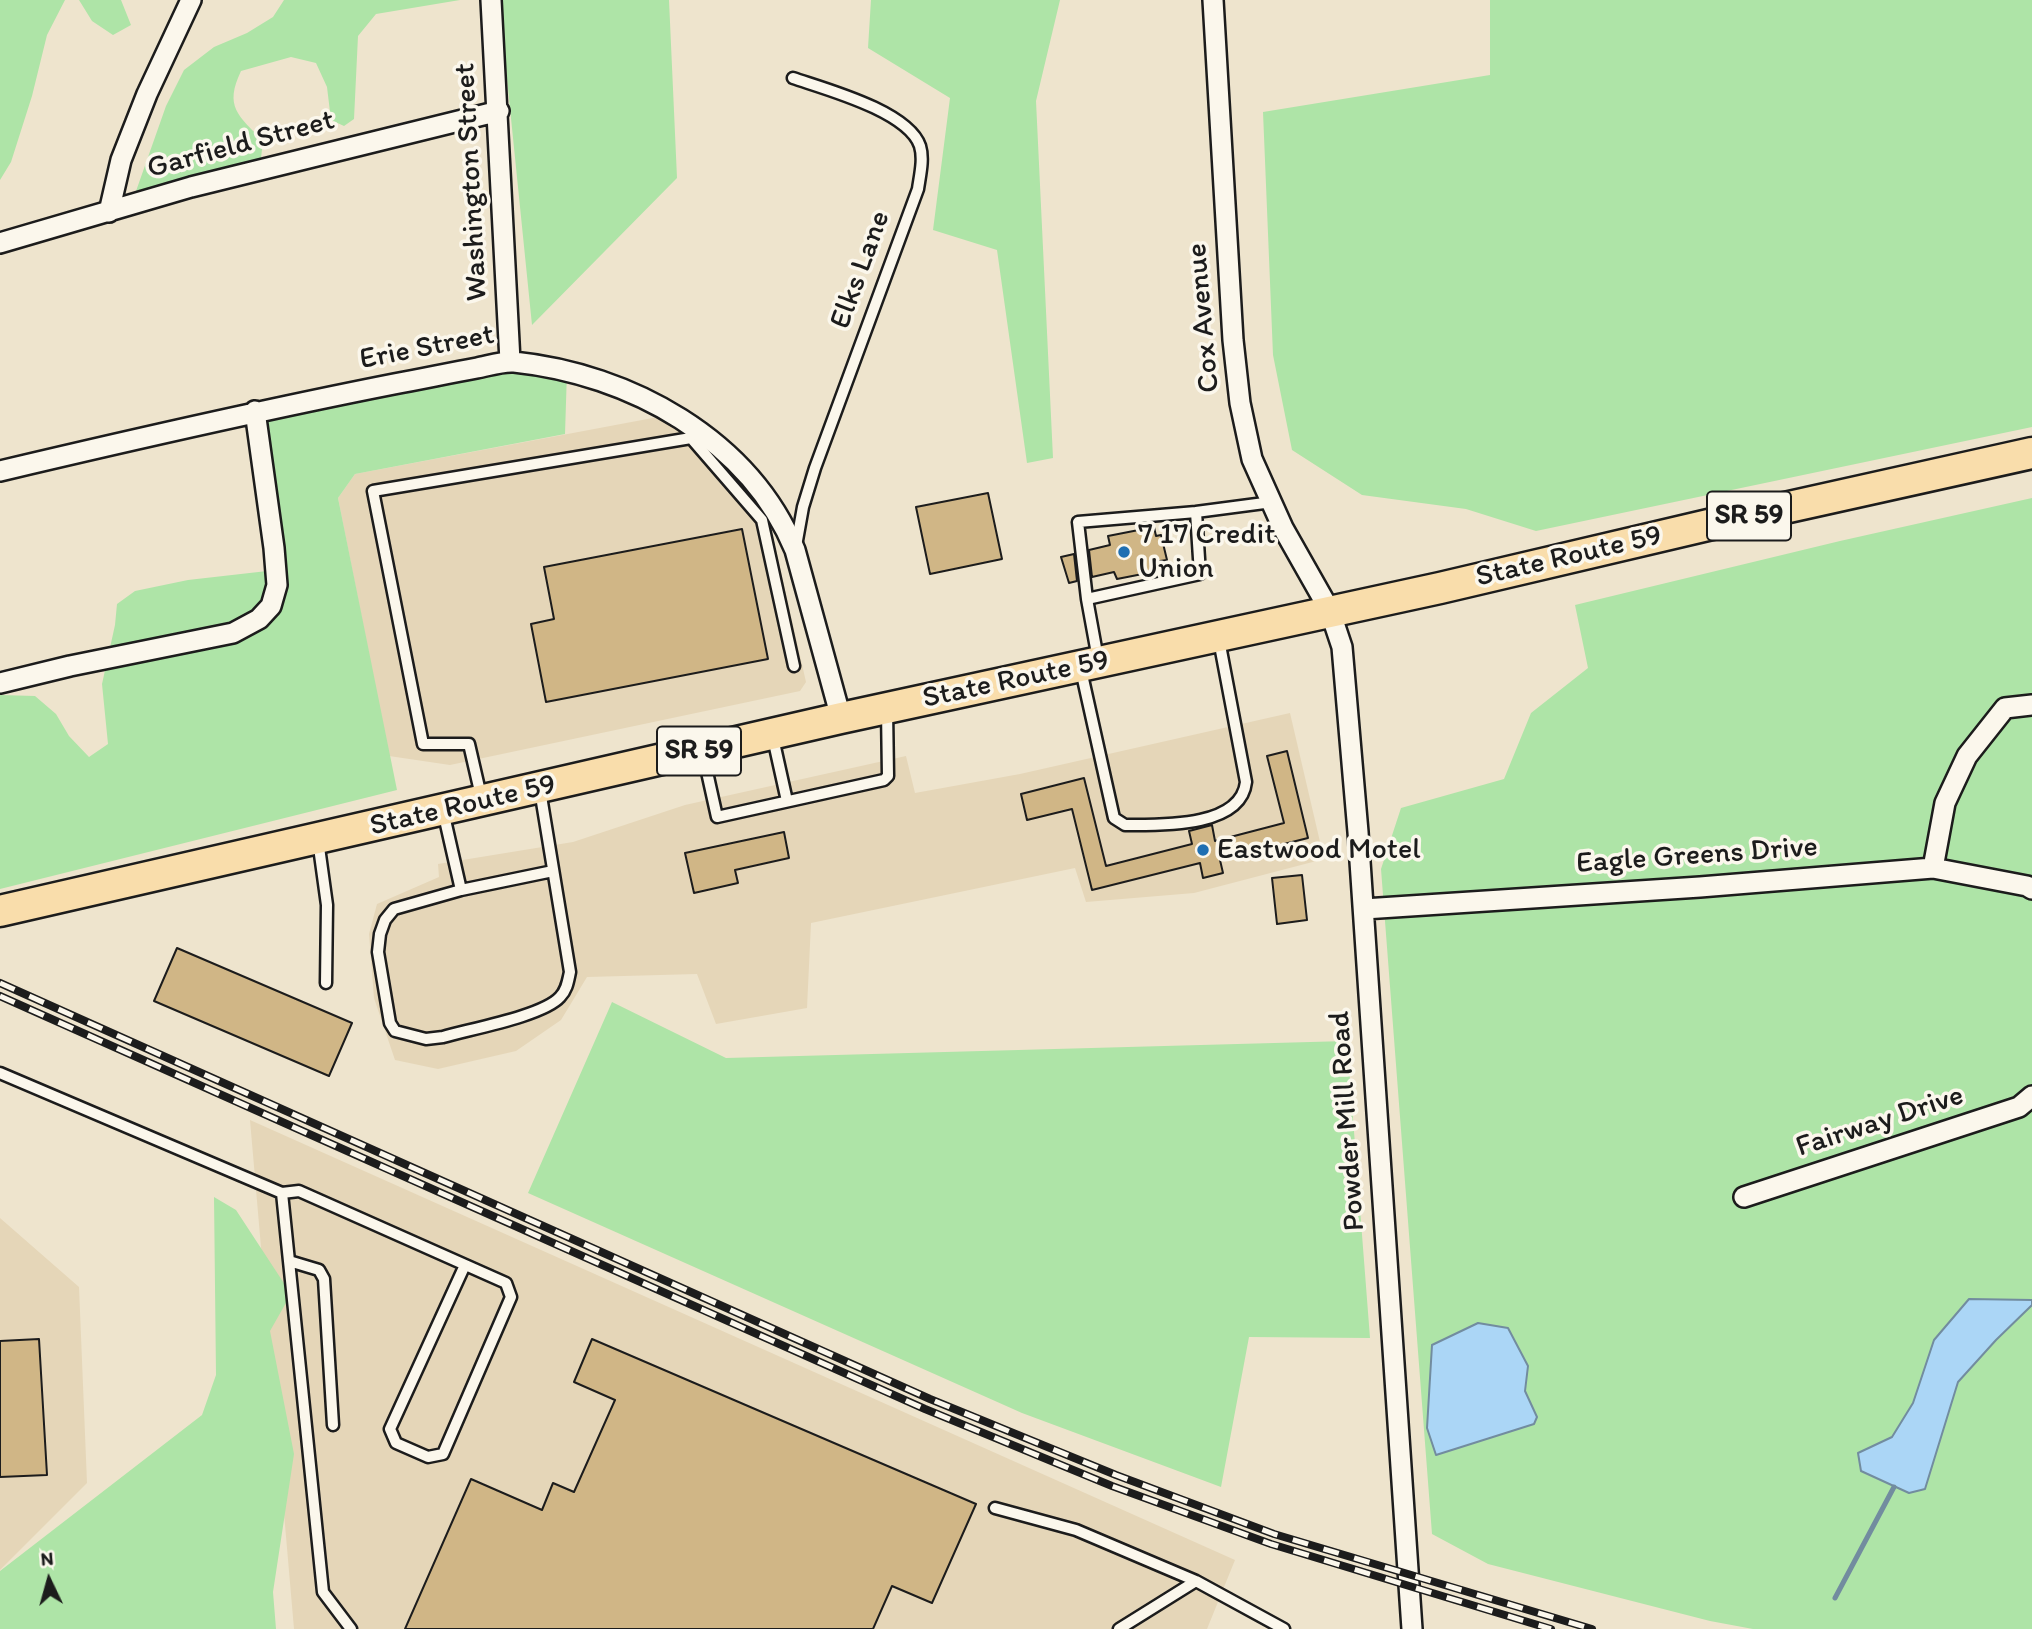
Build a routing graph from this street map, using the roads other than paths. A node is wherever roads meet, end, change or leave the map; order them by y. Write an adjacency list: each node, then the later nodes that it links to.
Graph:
1 (191, 0): 6 (street)
2 (491, 0): 5 (street, Washington Street)
3 (1213, 0): 13 (street, Cox Avenue)
4 (793, 78): 15 (lane, Elks Lane)
5 (499, 111): 6 (street, Garfield Street); 8 (street, Washington Street)
6 (109, 212): 7 (street, Garfield Street)
7 (0, 243)
8 (510, 361): 9 (street, Erie Street); 10 (street, Erie Street)
9 (255, 411): 12 (street, Erie Street); 21 (street)
10 (694, 434): 15 (street, Erie Street); 20 (lane); 28 (lane)
11 (2032, 453): 17 (main road, State Route 59 / SR 59)
12 (0, 471)
13 (1272, 502): 14 (lane); 17 (street, Cox Avenue)
14 (1196, 512): 16 (lane); 16 (lane)
15 (795, 550): 24 (street, Erie Street)
16 (1087, 599): 19 (lane)
17 (1330, 611): 18 (main road, State Route 59 / SR 59); 36 (street, Powder Mill Road)
18 (1218, 636): 19 (main road, State Route 59 / SR 59); 19 (lane)
19 (1089, 665): 23 (main road, State Route 59 / SR 59)
20 (794, 666)
21 (0, 683)
22 (2032, 705): 32 (street)
23 (887, 708): 24 (main road, State Route 59 / SR 59); 29 (lane)
24 (841, 718): 25 (main road, State Route 59 / SR 59)
25 (772, 734): 26 (main road, State Route 59 / SR 59); 29 (lane)
26 (703, 750): 27 (main road, State Route 59 / SR 59); 29 (lane)
27 (540, 789): 28 (main road, State Route 59 / SR 59); 33 (lane)
28 (482, 802): 30 (main road, State Route 59 / SR 59)
29 (787, 802)
30 (443, 811): 31 (main road, State Route 59 / SR 59); 35 (lane)
31 (318, 840): 37 (main road, State Route 59 / SR 59); 38 (lane)
32 (1933, 868): 34 (street, Eagle Greens Drive); 36 (street, Eagle Greens Drive)
33 (553, 871): 35 (lane); 35 (lane)
34 (2032, 889)
35 (460, 890)
36 (1364, 909): 51 (street, Powder Mill Road)
37 (0, 911)
38 (326, 983)
39 (0, 1073): 41 (lane)
40 (2032, 1096): 42 (street, Fairway Drive)
41 (282, 1192): 43 (lane); 44 (lane)
42 (1744, 1197)
43 (289, 1261): 45 (lane); 48 (lane)
44 (465, 1265): 44 (lane)
45 (333, 1425)
46 (995, 1508): 47 (lane)
47 (1196, 1581): 49 (lane); 50 (lane)
48 (351, 1629)
49 (1119, 1629)
50 (1284, 1629)
51 (1412, 1629)

